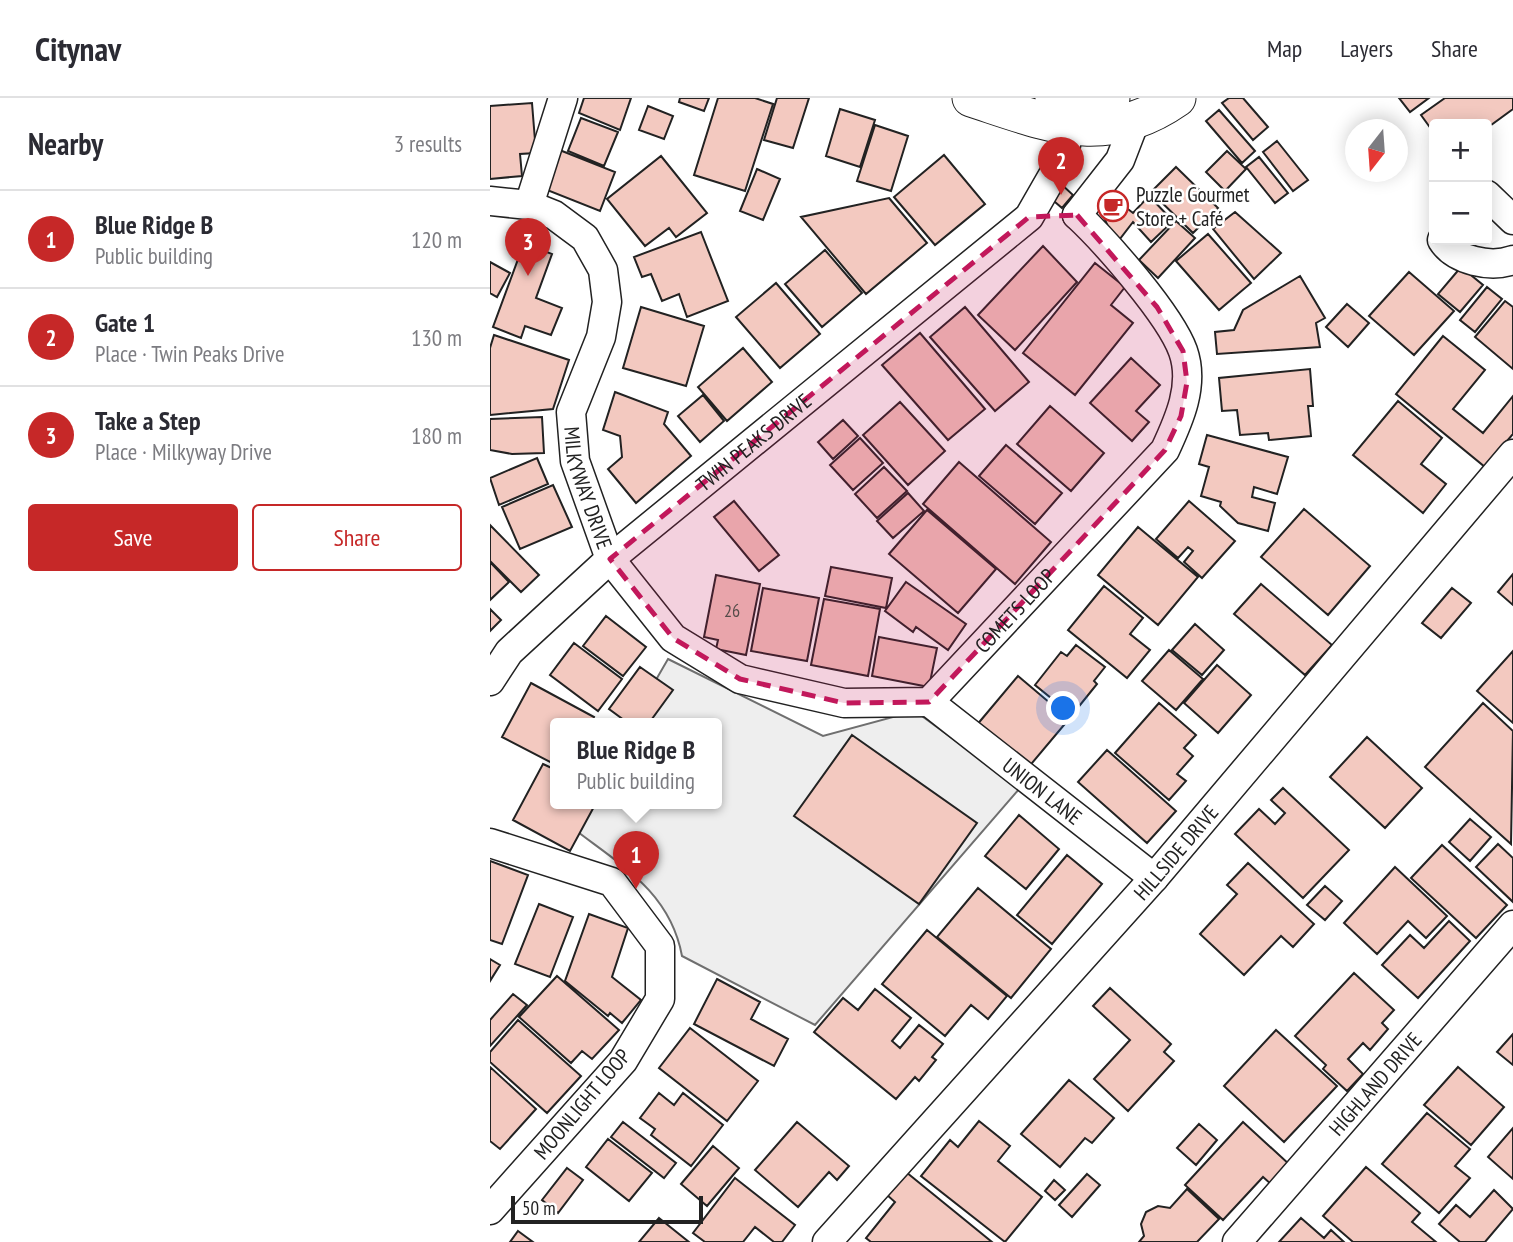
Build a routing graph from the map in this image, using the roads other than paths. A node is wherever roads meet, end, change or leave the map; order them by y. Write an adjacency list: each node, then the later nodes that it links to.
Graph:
1 (563, 98): 8 (street)
2 (971, 98): 5 (main road)
3 (1177, 98): 4 (main road)
4 (1123, 110): 5 (main road); 9 (street)
5 (1061, 113): 10 (street, TWIN PEAKS DRIVE)
6 (1492, 200): 11 (street)
7 (490, 201): 8 (street, MILKYWAY DRIVE)
8 (530, 205): 15 (street, MILKYWAY DRIVE)
9 (1077, 215): 10 (street); 17 (street, COMETS LOOP)
10 (1030, 217): 15 (street, TWIN PEAKS DRIVE)
11 (1513, 220)
12 (1448, 245): 13 (street)
13 (1513, 260)
14 (1513, 454): 19 (street, HILLSIDE DRIVE)
15 (610, 559): 16 (street, TWIN PEAKS DRIVE); 17 (street)
16 (490, 681)
17 (929, 702): 19 (street, UNION LANE)
18 (490, 843): 21 (street, MOONLIGHT LOOP)
19 (1154, 878): 22 (street, HILLSIDE DRIVE)
20 (1513, 925): 23 (street, HIGHLAND DRIVE)
21 (490, 1210)
22 (827, 1242)
23 (1237, 1242)

